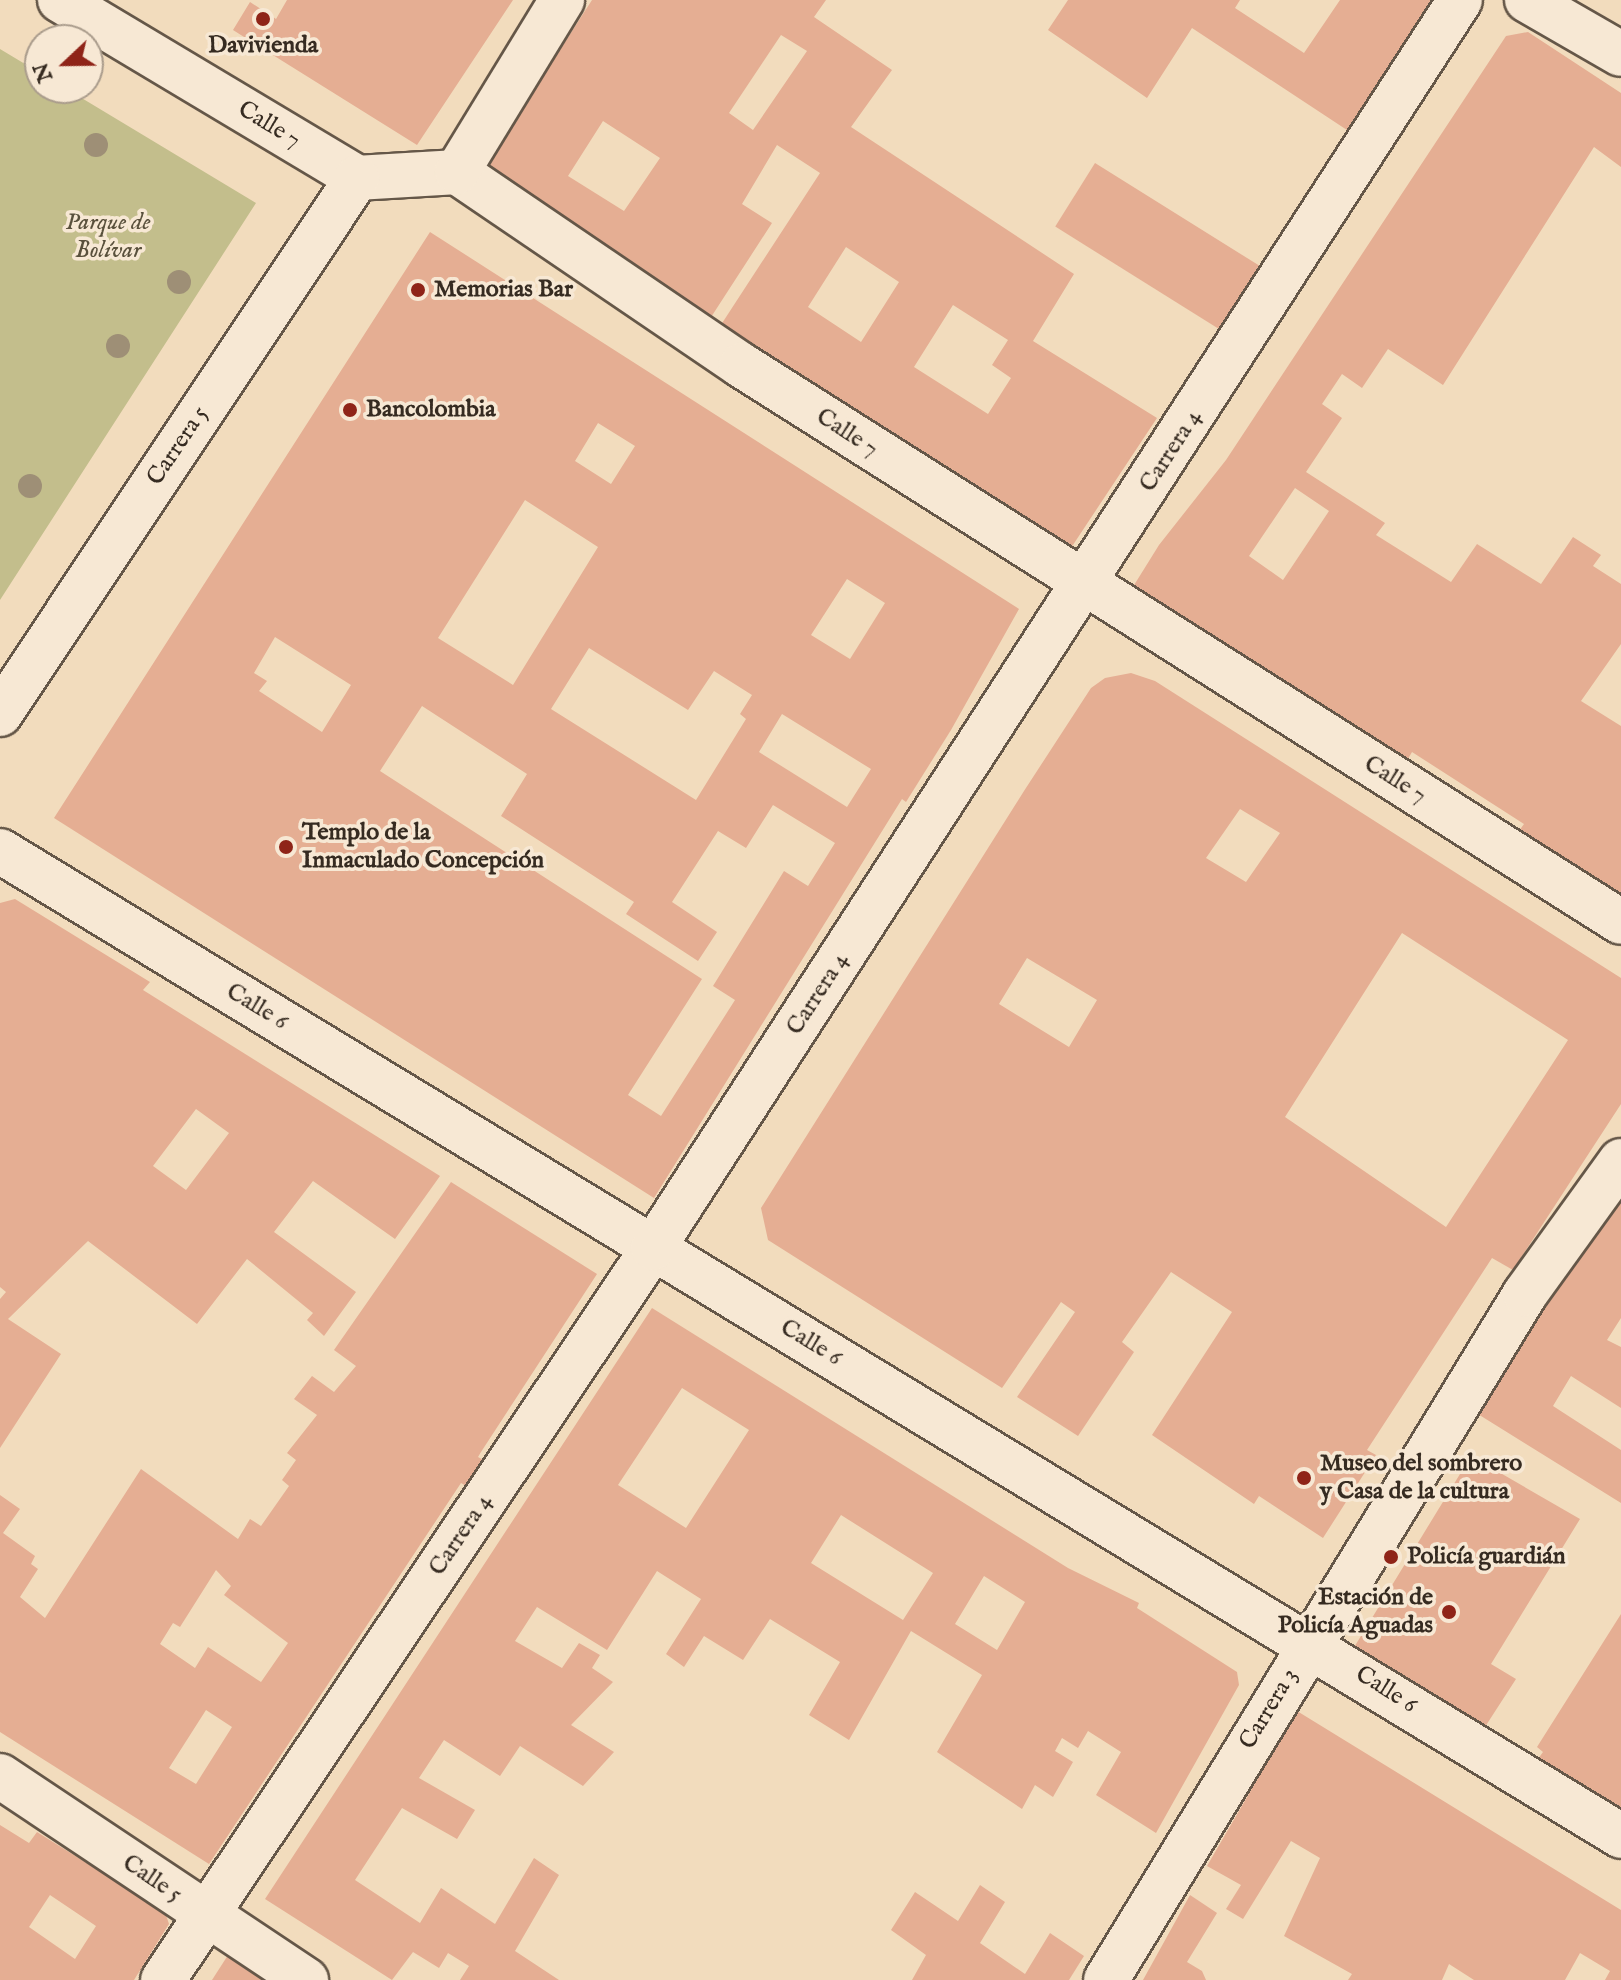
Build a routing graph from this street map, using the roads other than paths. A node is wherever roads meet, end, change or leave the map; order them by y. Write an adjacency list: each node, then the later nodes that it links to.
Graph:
1 (60, 0): 7 (street, Calle 7)
2 (562, 0): 6 (street)
3 (1460, 0): 8 (street, Carrera 4)
4 (1527, 0): 5 (street)
5 (1621, 54)
6 (457, 172): 7 (street); 8 (street, Calle 7)
7 (357, 178): 9 (street, Carrera 5)
8 (1084, 585): 11 (street, Calle 7); 13 (street, Carrera 4)
9 (0, 714)
10 (0, 851): 13 (street, Calle 6)
11 (1621, 922)
12 (1621, 1161): 14 (street, Carrera 3)
13 (653, 1248): 14 (street, Calle 6); 17 (street, Carrera 4)
14 (1310, 1642): 16 (street, Calle 6); 20 (street, Carrera 3)
15 (0, 1776): 17 (street, Calle 5)
16 (1621, 1836)
17 (206, 1916): 18 (street, Carrera 4); 19 (street, Calle 5)
18 (163, 1980)
19 (306, 1980)
20 (1106, 1980)

